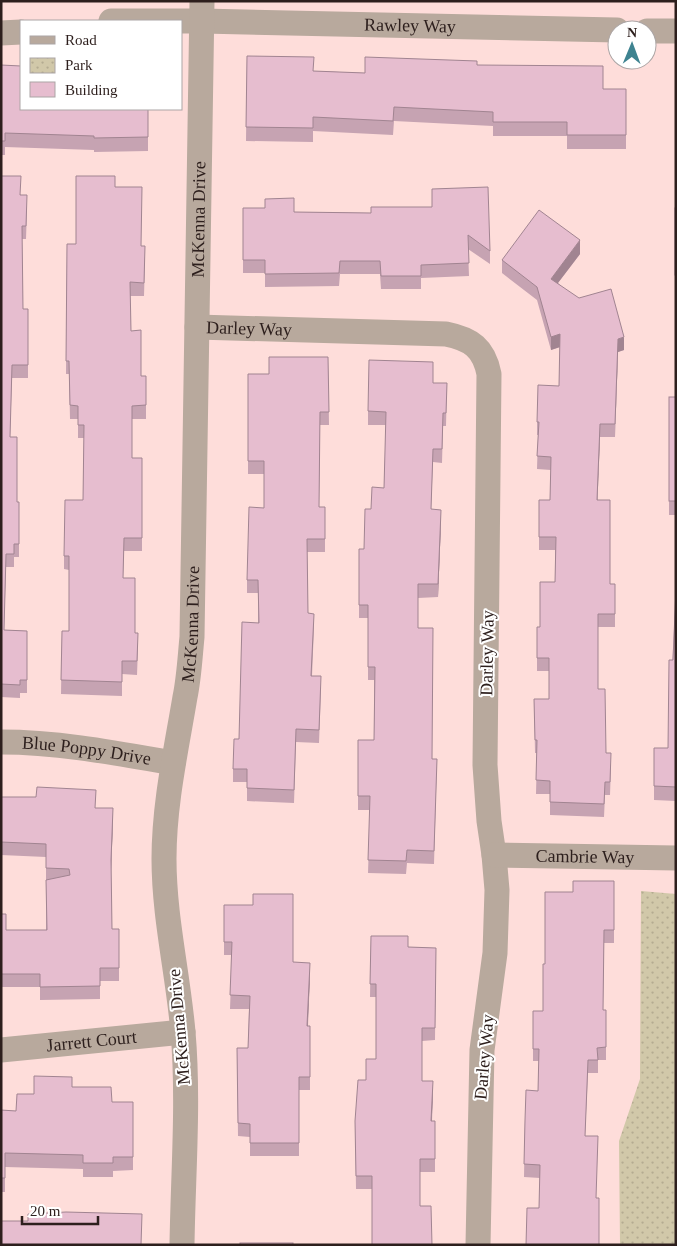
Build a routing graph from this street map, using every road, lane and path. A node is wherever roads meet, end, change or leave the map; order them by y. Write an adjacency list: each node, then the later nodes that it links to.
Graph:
1 (202, 11): 2 (street, Rawley Way); 3 (street, Rawley Way); 8 (street, McKenna Drive)
2 (120, 20)
3 (607, 30)
4 (657, 31): 5 (street)
5 (676, 31)
6 (20, 32): 7 (street)
7 (1, 33)
8 (197, 327): 10 (street, McKenna Drive); 11 (street, Darley Way)
9 (1, 742): 10 (street, Blue Poppy Drive)
10 (173, 763): 13 (street, McKenna Drive)
11 (494, 855): 12 (street, Cambrie Way); 16 (street, Darley Way)
12 (676, 858)
13 (183, 1032): 14 (street, Jarrett Court); 15 (street, McKenna Drive)
14 (1, 1050)
15 (182, 1245)
16 (478, 1245)

